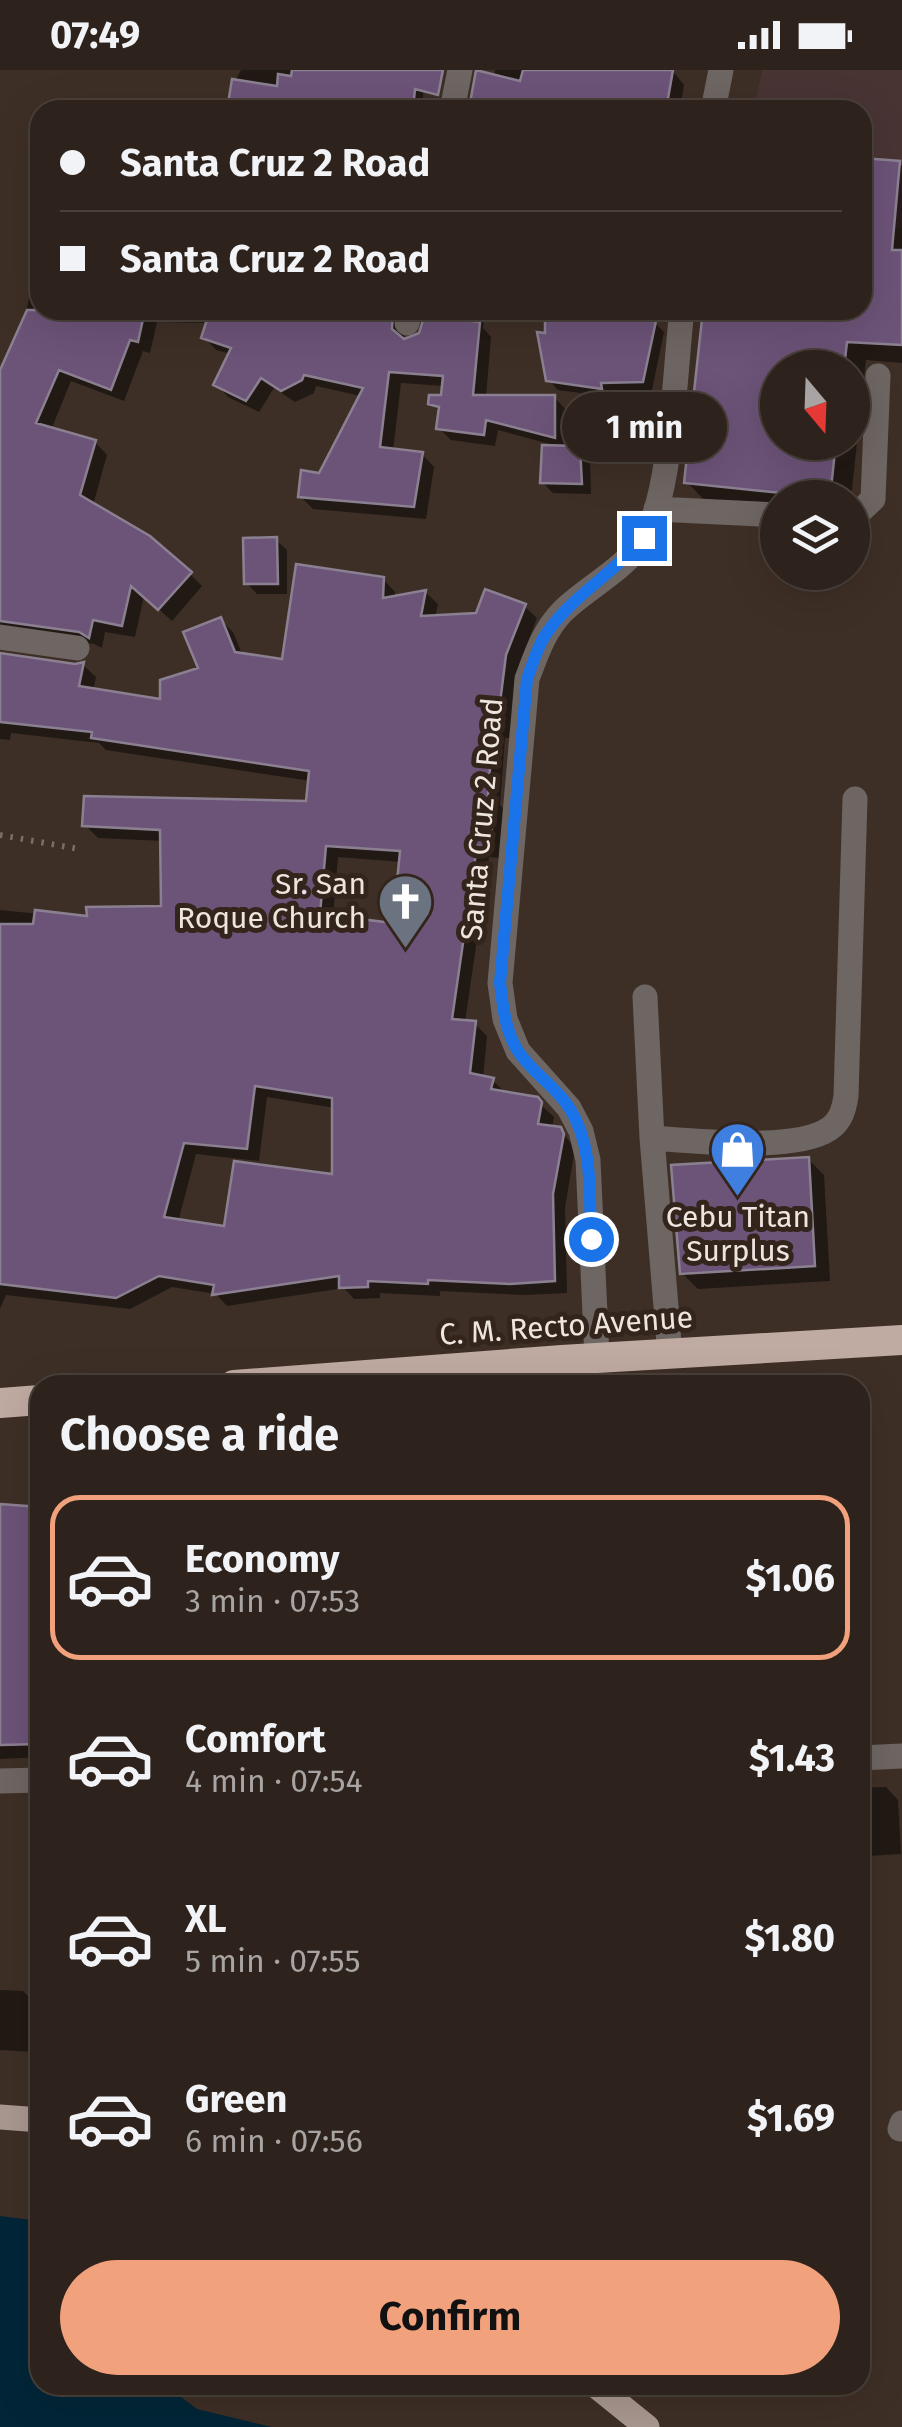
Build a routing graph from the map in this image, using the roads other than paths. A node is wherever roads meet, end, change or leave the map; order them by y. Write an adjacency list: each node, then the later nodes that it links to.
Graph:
1 (460, 70): 3 (street)
2 (721, 70): 4 (street)
3 (454, 100)
4 (715, 100)
5 (681, 320): 8 (street, Santa Cruz 2 Road)
6 (878, 376): 7 (street)
7 (870, 502)
8 (656, 509): 9 (street); 17 (street, Santa Cruz 2 Road)
9 (760, 515)
10 (0, 637): 11 (street)
11 (77, 648)
12 (855, 798): 14 (street)
13 (644, 997): 14 (street)
14 (652, 1138): 16 (street)
15 (902, 1340): 16 (highway, C. M. Recto Avenue)
16 (670, 1355): 17 (highway, C. M. Recto Avenue)
17 (596, 1358): 18 (highway, C. M. Recto Avenue)
18 (368, 1375)
19 (30, 1401): 20 (highway)
20 (0, 1403)
21 (902, 1756): 22 (street)
22 (870, 1758)
23 (30, 1780): 24 (street)
24 (0, 1781)
25 (0, 2118): 26 (main road)
26 (30, 2120)
27 (607, 2395): 28 (main road)
28 (647, 2427)

